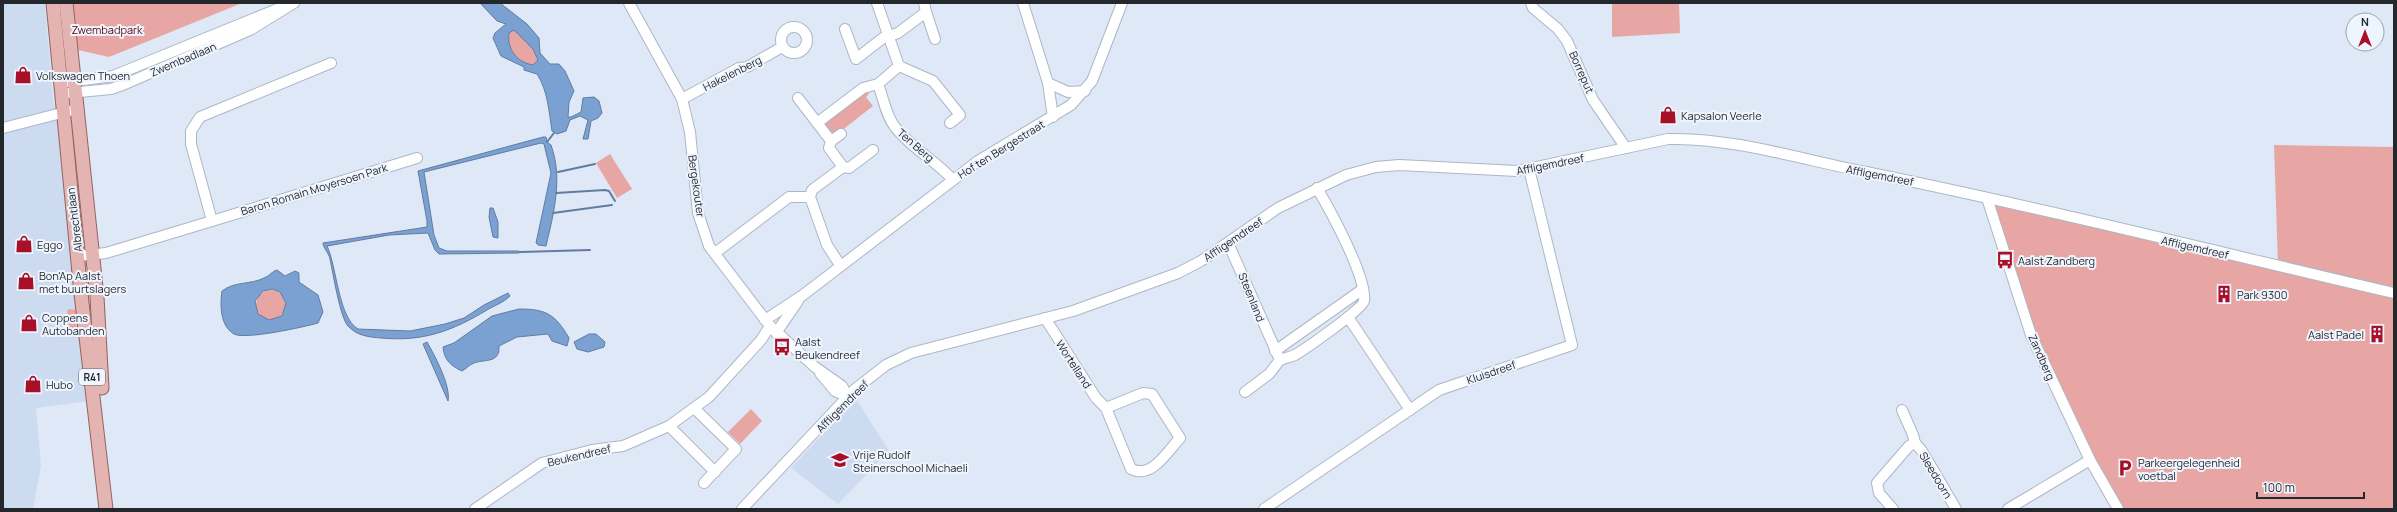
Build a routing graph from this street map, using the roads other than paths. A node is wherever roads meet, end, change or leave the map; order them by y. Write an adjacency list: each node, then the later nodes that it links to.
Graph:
1 (53, 3): 22 (main road, Albrechtlaan / R41)
2 (66, 3): 21 (main road, Albrechtlaan / R41)
3 (294, 3): 10 (street, Zwembadlaan); 15 (street, Zwembadlaan)
4 (629, 3): 24 (street, Bergekouter)
5 (877, 3): 12 (street)
6 (1023, 3): 19 (street)
7 (1122, 3): 23 (street, Hof ten Bergestraat)
8 (1531, 3): 33 (street, Borreput)
9 (925, 7): 12 (street); 13 (street)
10 (227, 29): 15 (street); 18 (street, Zwembadlaan)
11 (845, 29): 12 (street)
12 (888, 36): 17 (street)
13 (934, 39)
14 (782, 47): 24 (street, Hakelenberg)
15 (187, 58): 18 (street, Zwembadlaan)
16 (331, 63): 42 (street)
17 (899, 66): 20 (street); 29 (street)
18 (137, 73): 21 (street, Zwembadlaan)
19 (1048, 83): 23 (street); 27 (street)
20 (878, 84): 28 (street); 38 (street, Ten Berg)
21 (76, 87): 22 (street, Zwembadlaan); 26 (main road, Albrechtlaan / R41)
22 (63, 88): 26 (main road, Albrechtlaan / R41)
23 (1085, 91): 27 (street, Hof ten Bergestraat)
24 (682, 98): 44 (street, Bergekouter)
25 (798, 98): 28 (street)
26 (70, 110): 30 (street); 45 (main road, Albrechtlaan / R41); 46 (main road, Albrechtlaan / R41)
27 (1053, 117): 38 (street, Hof ten Bergestraat)
28 (817, 123): 32 (street)
29 (950, 123)
30 (3, 128)
31 (841, 134): 32 (street)
32 (831, 141): 36 (street)
33 (1626, 148): 37 (street, Affligemdreef); 41 (street, Affligemdreef)
34 (873, 150): 36 (street)
35 (417, 158): 42 (street, Baron Romain Moyersoen Park)
36 (842, 167): 40 (street)
37 (1529, 169): 39 (street, Affligemdreef); 59 (street, Kluisdreef)
38 (952, 179): 47 (street, Hof ten Bergestraat)
39 (1317, 188): 43 (street, Affligemdreef); 48 (street)
40 (810, 197): 44 (street); 47 (street)
41 (1987, 198): 49 (street, Affligemdreef); 63 (street, Zandberg)
42 (212, 221): 45 (street, Baron Romain Moyersoen Park)
43 (1228, 243): 52 (street, Affligemdreef); 54 (street, Steenland)
44 (715, 253): 53 (street, Bergekouter)
45 (92, 254): 46 (street, Baron Romain Moyersoen Park); 67 (main road, Albrechtlaan / R41)
46 (79, 256): 66 (main road, Albrechtlaan / R41)
47 (840, 265): 50 (street, Hof ten Bergestraat)
48 (1363, 290): 51 (street); 54 (street)
49 (2394, 293)
50 (803, 295): 53 (street, Hof ten Bergestraat); 53 (street, Hof ten Bergestraat)
51 (1348, 317): 54 (street); 59 (street)
52 (1045, 318): 56 (street, Affligemdreef); 57 (street, Wortelland)
53 (770, 326): 56 (street, Bergekouter); 58 (street, Beukendreef)
54 (1278, 355): 55 (street)
55 (1245, 392)
56 (848, 397): 69 (street, Affligemdreef)
57 (1106, 408): 57 (street, Wortelland)
58 (695, 409): 61 (street, Beukendreef); 64 (street)
59 (1410, 410): 70 (street, Kluisdreef)
60 (1902, 410): 62 (street, Sleedoorn)
61 (669, 426): 64 (street); 68 (street, Beukendreef)
62 (1914, 443): 71 (street, Sleedoorn); 72 (street, Sleedoorn)
63 (2090, 460): 73 (street); 74 (street, Zandberg)
64 (715, 472): 65 (street)
65 (704, 483)
66 (106, 509)
67 (114, 509)
68 (475, 509)
69 (742, 509)
70 (1264, 509)
71 (1893, 509)
72 (1956, 509)
73 (2008, 509)
74 (2118, 509)

